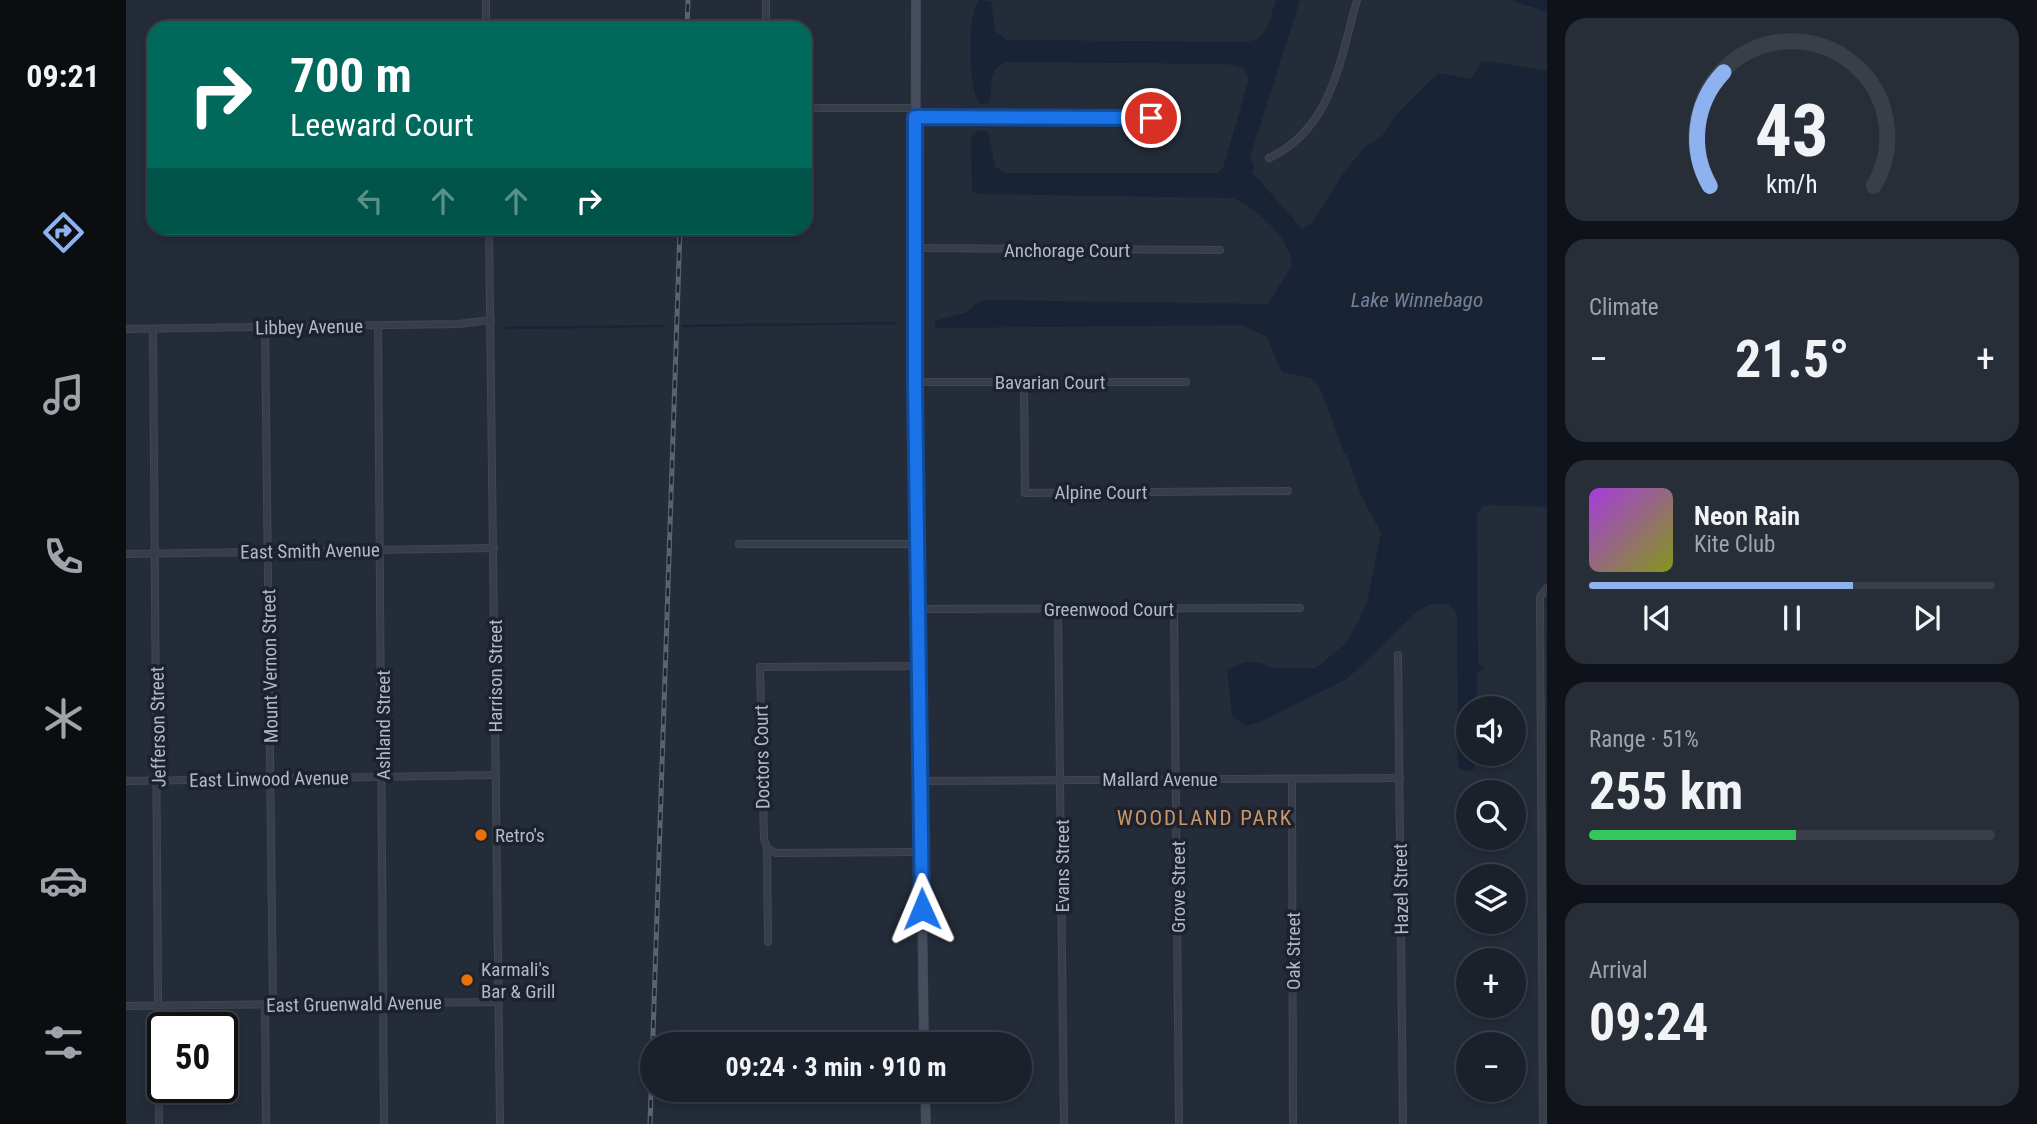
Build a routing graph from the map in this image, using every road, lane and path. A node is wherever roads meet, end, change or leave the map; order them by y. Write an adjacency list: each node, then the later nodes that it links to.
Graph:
1 (486, 0): 5 (street)
2 (765, 0): 6 (street)
3 (916, 0): 8 (main road)
4 (1357, 0): 10 (street)
5 (486, 21)
6 (766, 21)
7 (812, 108): 8 (street)
8 (915, 113): 9 (street); 12 (main road)
9 (1177, 118)
10 (1269, 158)
11 (489, 235): 14 (street, Harrison Street)
12 (914, 248): 13 (street, Anchorage Court); 20 (main road)
13 (1220, 250)
14 (491, 320): 15 (street, Libbey Avenue); 25 (street, Harrison Street)
15 (378, 326): 16 (street, Libbey Avenue); 26 (street, Ashland Street)
16 (265, 328): 18 (street, Libbey Avenue); 27 (street, Mount Vernon Street)
17 (126, 329): 18 (street, Libbey Avenue)
18 (153, 329): 29 (street, Jefferson Street)
19 (1024, 381): 20 (street, Bavarian Court); 21 (street, Bavarian Court); 22 (street, Alpine Court)
20 (915, 382): 24 (main road)
21 (1186, 382)
22 (1288, 491)
23 (739, 544): 24 (street)
24 (917, 544): 32 (main road)
25 (494, 548): 26 (street, East Smith Avenue); 37 (street, Harrison Street)
26 (381, 550): 27 (street, East Smith Avenue); 38 (street, Ashland Street)
27 (268, 553): 29 (street, East Smith Avenue); 42 (street, Mount Vernon Street)
28 (126, 554): 29 (street, East Smith Avenue)
29 (155, 554): 45 (street, Jefferson Street)
30 (1545, 589): 67 (street)
31 (1300, 608): 34 (street, Greenwood Court)
32 (918, 609): 33 (street, Greenwood Court); 36 (main road)
33 (1058, 609): 34 (street, Greenwood Court); 43 (street, Evans Street)
34 (1174, 609): 40 (street, Grove Street)
35 (1398, 655): 39 (street, Hazel Street)
36 (919, 666): 46 (main road); 47 (street, Doctors Court)
37 (495, 775): 38 (street, East Linwood Avenue); 50 (street, Harrison Street)
38 (383, 777): 42 (street, East Linwood Avenue); 51 (street, Ashland Street)
39 (1400, 778): 41 (street, Mallard Avenue); 66 (street, Hazel Street)
40 (1177, 779): 41 (street, Mallard Avenue); 43 (street, Mallard Avenue); 64 (street, Grove Street)
41 (1292, 779): 65 (street, Oak Street)
42 (271, 780): 45 (street, East Linwood Avenue); 54 (street, Mount Vernon Street)
43 (1062, 780): 46 (street, Mallard Avenue); 63 (street, Evans Street)
44 (126, 781): 45 (street, East Linwood Avenue)
45 (158, 781): 52 (street, Jefferson Street)
46 (920, 781): 48 (main road)
47 (767, 848): 48 (street); 49 (street)
48 (921, 852): 56 (main road)
49 (768, 942)
50 (498, 1002): 51 (street, East Gruenwald Avenue); 61 (street, Harrison Street)
51 (383, 1003): 54 (street, East Gruenwald Avenue); 60 (street, Ashland Street)
52 (158, 1005): 53 (street, East Gruenwald Avenue); 55 (street, East Gruenwald Avenue); 58 (street, Jefferson Street)
53 (265, 1005): 54 (street, East Gruenwald Avenue); 59 (street)
54 (273, 1005)
55 (126, 1006)
56 (924, 1032)
57 (925, 1102): 62 (main road)
58 (159, 1124)
59 (266, 1124)
60 (384, 1124)
61 (500, 1124)
62 (926, 1124)
63 (1064, 1124)
64 (1179, 1124)
65 (1293, 1124)
66 (1403, 1124)
67 (1543, 1124)

